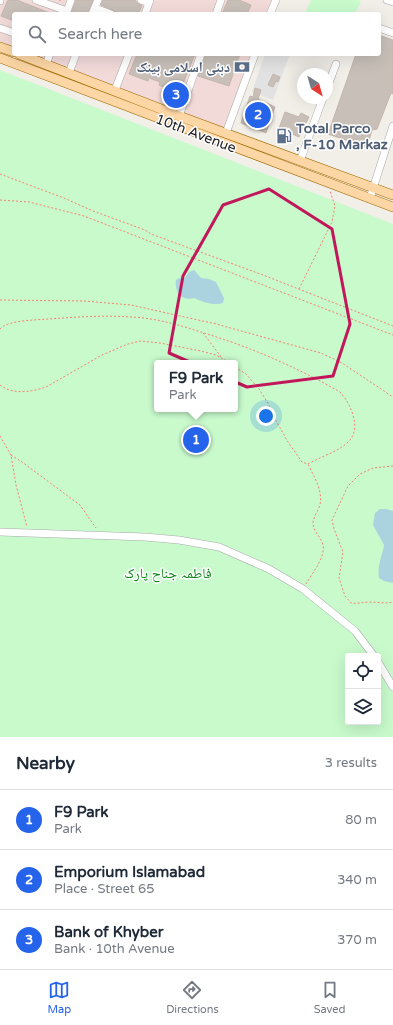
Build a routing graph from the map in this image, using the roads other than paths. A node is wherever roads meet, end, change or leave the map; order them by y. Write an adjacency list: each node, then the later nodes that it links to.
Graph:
1 (36, 0): 11 (street)
2 (71, 0): 12 (street)
3 (98, 0): 10 (street)
4 (141, 0): 8 (street)
5 (221, 0): 14 (street)
6 (276, 0): 15 (street)
7 (387, 0): 9 (street)
8 (149, 2): 13 (street)
9 (393, 2)
10 (93, 11)
11 (64, 12)
12 (66, 12)
13 (146, 12)
14 (217, 12)
15 (271, 12)
16 (0, 28): 18 (street)
17 (381, 29): 19 (street)
18 (12, 32)
19 (393, 33)
20 (0, 47): 21 (main road)
21 (12, 51)
22 (24, 56): 29 (main road, 10th Avenue)
23 (49, 56): 29 (street)
24 (75, 56): 32 (street)
25 (128, 56): 33 (street)
26 (200, 56): 37 (street)
27 (254, 56): 39 (street)
28 (0, 58): 36 (main road, 10th Avenue)
29 (46, 64): 32 (main road, 10th Avenue)
30 (336, 64): 31 (street)
31 (333, 72)
32 (69, 73): 33 (main road, 10th Avenue)
33 (115, 90): 35 (main road, 10th Avenue)
34 (321, 104): 40 (street)
35 (152, 105): 36 (main road); 37 (main road, 10th Avenue)
36 (149, 115): 43 (main road, 10th Avenue)
37 (179, 116): 39 (main road, 10th Avenue)
38 (393, 126): 41 (street)
39 (226, 133): 40 (main road, 10th Avenue)
40 (300, 161): 41 (main road, 10th Avenue)
41 (374, 187): 42 (main road, 10th Avenue); 43 (street)
42 (393, 195)
43 (370, 198): 44 (main road, 10th Avenue)
44 (393, 207)
45 (0, 532): 46 (street)
46 (372, 653)
47 (381, 667): 48 (street)
48 (393, 687)

